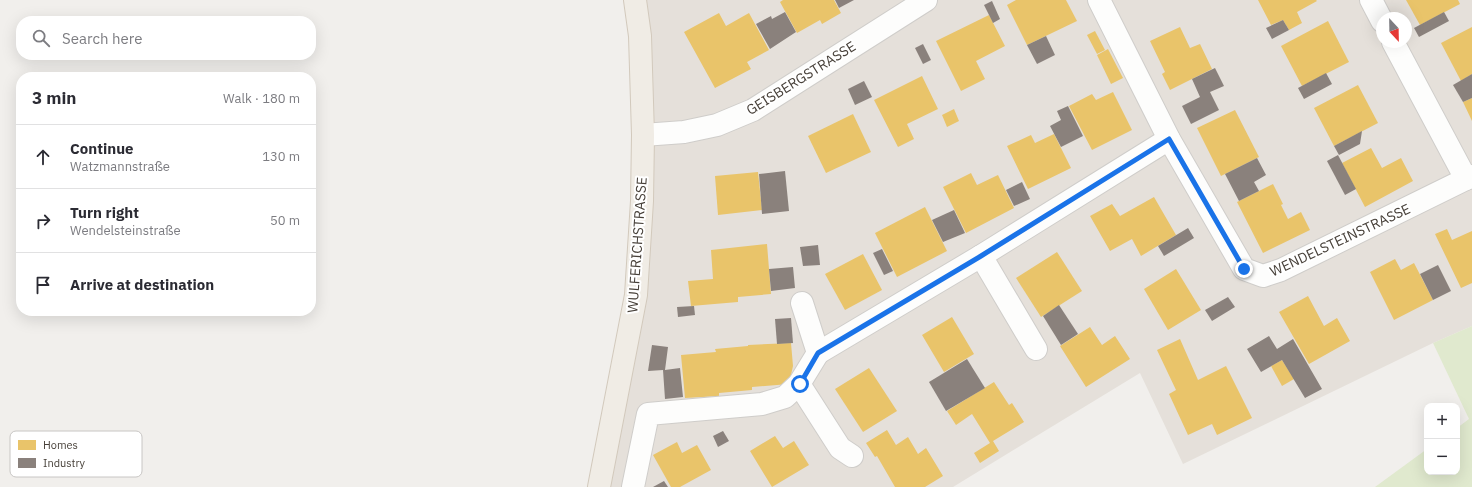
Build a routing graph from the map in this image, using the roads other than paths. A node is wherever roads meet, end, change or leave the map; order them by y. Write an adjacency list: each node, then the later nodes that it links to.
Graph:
1 (635, 0): 7 (main road, WULFERICHSTRASSE)
2 (926, 0): 7 (street, GEISBERGSTRASSE)
3 (1099, 0): 8 (street, WENDELSTEINSTRASSE)
4 (1371, 0): 5 (street)
5 (1377, 12)
6 (1396, 48): 9 (street)
7 (643, 136): 16 (main road, WULFERICHSTRASSE)
8 (1169, 139): 9 (street, WENDELSTEINSTRASSE); 10 (street)
9 (1469, 178)
10 (981, 256): 12 (street); 13 (street)
11 (802, 303): 13 (street)
12 (1036, 349)
13 (818, 353): 14 (street)
14 (800, 384): 15 (street); 17 (street)
15 (852, 456)
16 (599, 487)
17 (633, 487)

